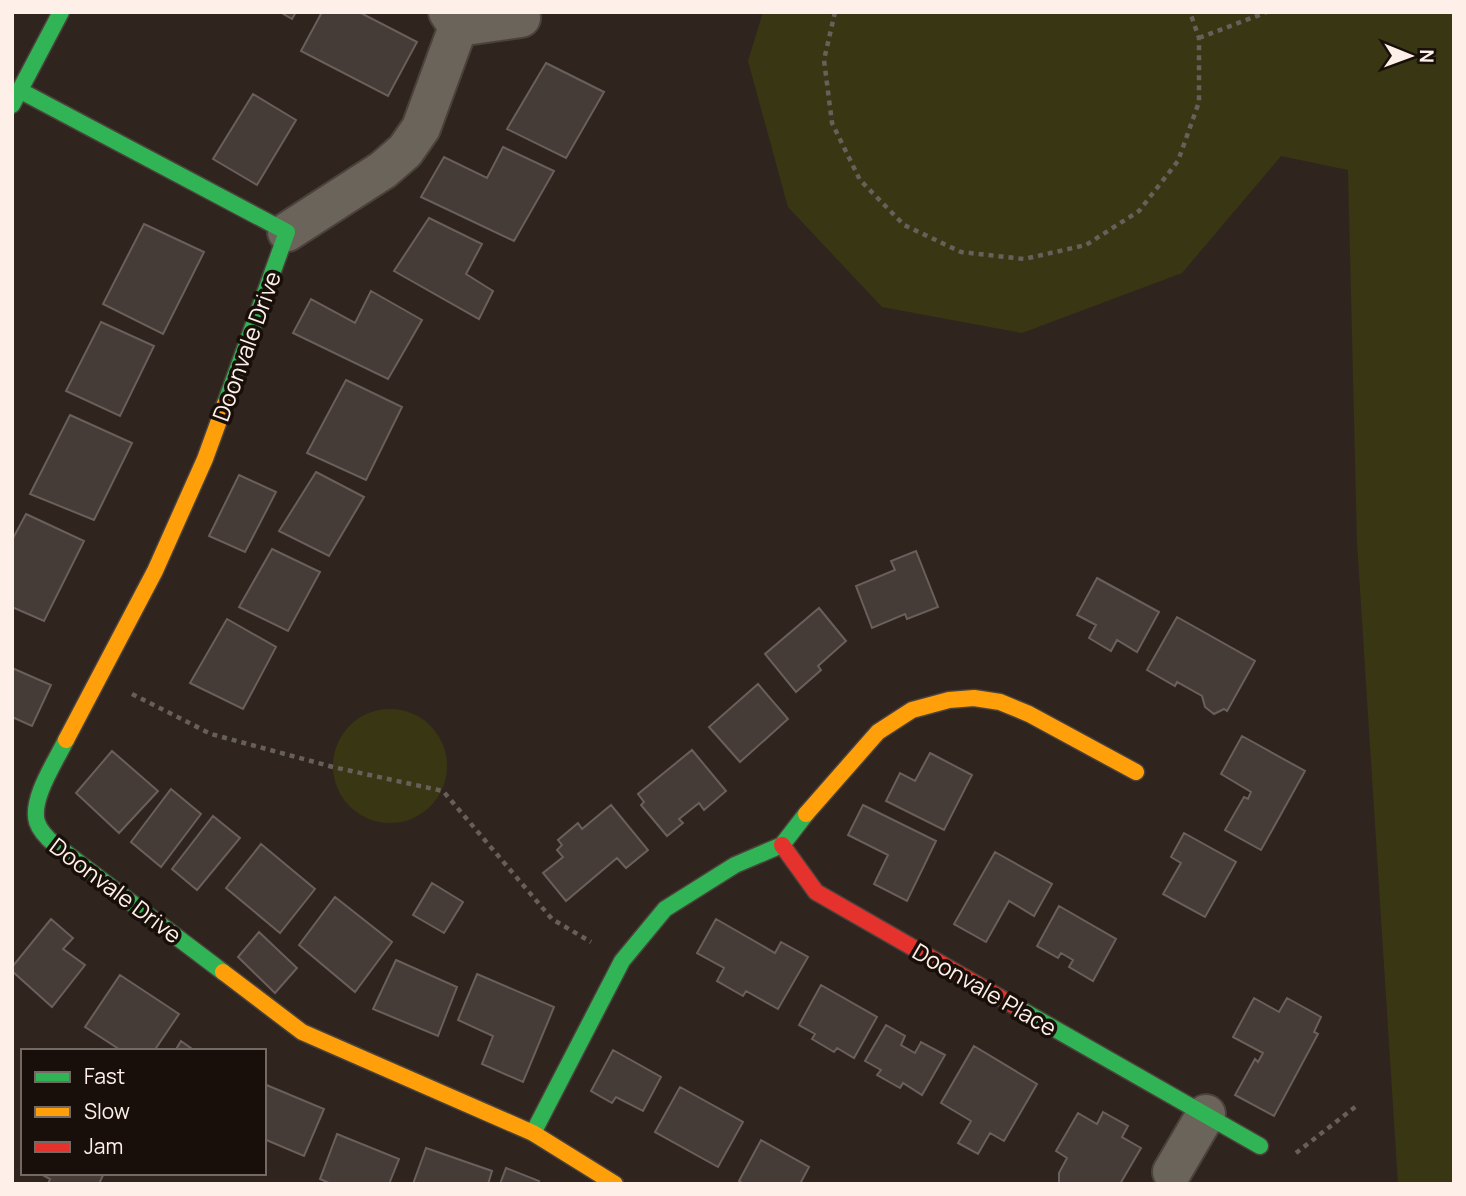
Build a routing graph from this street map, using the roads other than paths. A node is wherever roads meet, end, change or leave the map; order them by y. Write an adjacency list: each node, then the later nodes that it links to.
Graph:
1 (61, 12): 4 (street)
2 (521, 18): 3 (street)
3 (453, 20): 5 (street)
4 (16, 97): 5 (street)
5 (287, 233): 9 (street, Doonvale Drive)
6 (1136, 772): 7 (street)
7 (782, 845): 8 (street, Doonvale Place); 9 (street)
8 (1206, 1114): 10 (street, Doonvale Place); 11 (street)
9 (533, 1133): 12 (street, Doonvale Drive)
10 (1259, 1146)
11 (1172, 1172)
12 (615, 1184)

